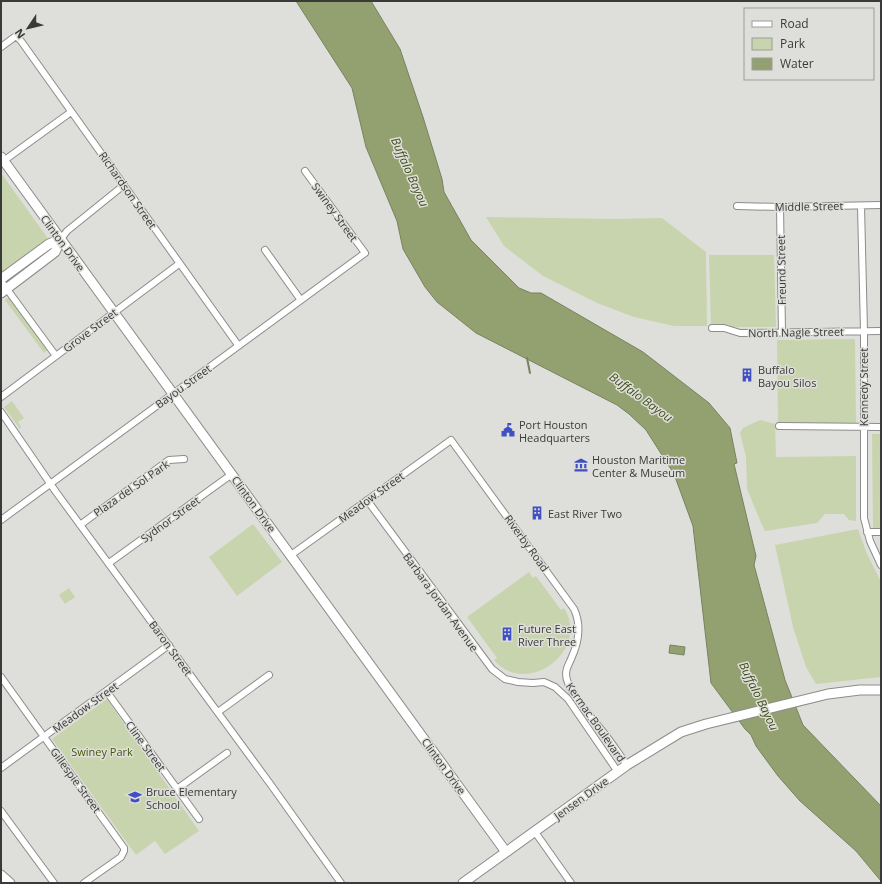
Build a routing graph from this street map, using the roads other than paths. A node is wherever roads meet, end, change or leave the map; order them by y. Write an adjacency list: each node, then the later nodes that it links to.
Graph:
1 (1, 47): 2 (street, Richardson Street)
2 (71, 112): 3 (street); 5 (street, Richardson Street)
3 (2, 161): 10 (main road, Clinton Drive)
4 (305, 171): 12 (street, Swiney Street)
5 (124, 185): 10 (street); 13 (street, Richardson Street)
6 (881, 205): 8 (street, Middle Street)
7 (737, 206): 9 (street, Middle Street)
8 (861, 206): 9 (street, Middle Street); 18 (street, Kennedy Street)
9 (780, 207): 20 (street, Freund Street)
10 (61, 240): 14 (main road); 16 (main road, Clinton Drive)
11 (265, 250): 15 (street)
12 (365, 253): 15 (street, Bayou Street)
13 (179, 264): 16 (street, Grove Street); 21 (street, Richardson Street)
14 (2, 285): 22 (street)
15 (300, 300): 21 (street, Bayou Street)
16 (114, 313): 22 (street, Grove Street); 23 (main road, Clinton Drive)
17 (712, 328): 20 (street, North Nagle Street)
18 (864, 331): 19 (street, North Nagle Street); 20 (street, North Nagle Street); 27 (street, Kennedy Street)
19 (881, 331)
20 (782, 333)
21 (238, 345): 23 (street, Bayou Street)
22 (56, 356): 24 (street, Grove Street)
23 (173, 394): 31 (main road, Clinton Drive); 32 (street, Bayou Street)
24 (1, 397)
25 (1, 412): 32 (street, Baron Street)
26 (780, 426): 27 (street)
27 (863, 427): 28 (street); 36 (street, Kennedy Street)
28 (881, 427)
29 (451, 440): 33 (street, Meadow Street); 42 (street, Riverby Road)
30 (184, 459): 35 (street, Plaza del Sol Park)
31 (232, 474): 38 (main road, Clinton Drive); 39 (street, Sydnor Street)
32 (51, 484): 34 (street, Bayou Street); 35 (street, Baron Street)
33 (367, 500): 38 (street, Meadow Street); 45 (street, Barbara Jordan Avenue)
34 (1, 520)
35 (80, 524): 39 (street, Baron Street)
36 (867, 532): 37 (street); 40 (street, Kennedy Street)
37 (881, 532)
38 (291, 555): 58 (main road, Clinton Drive)
39 (109, 563): 41 (street, Baron Street)
40 (881, 565)
41 (169, 645): 47 (street, Meadow Street); 48 (street, Baron Street)
42 (572, 655): 51 (street, Kermac Boulevard)
43 (269, 675): 48 (street)
44 (1, 677): 49 (street, Gillespie Street)
45 (530, 682): 53 (street, Kermac Boulevard)
46 (881, 690): 51 (main road, Jensen Drive)
47 (107, 692): 49 (street, Meadow Street); 54 (street, Cline Street)
48 (218, 712): 64 (street, Baron Street)
49 (44, 737): 52 (street, Meadow Street); 63 (street, Gillespie Street)
50 (227, 753): 54 (street)
51 (627, 765): 53 (main road, Jensen Drive)
52 (1, 768)
53 (618, 772): 57 (main road, Jensen Drive)
54 (178, 789): 56 (street, Cline Street)
55 (1, 811): 62 (street)
56 (199, 819)
57 (535, 832): 58 (main road, Jensen Drive); 66 (street)
58 (506, 852): 60 (main road, Jensen Drive)
59 (1, 875): 61 (main road)
60 (475, 880): 65 (main road, Jensen Drive)
61 (10, 883)
62 (54, 883)
63 (84, 883)
64 (341, 883)
65 (463, 883)
66 (572, 883)

